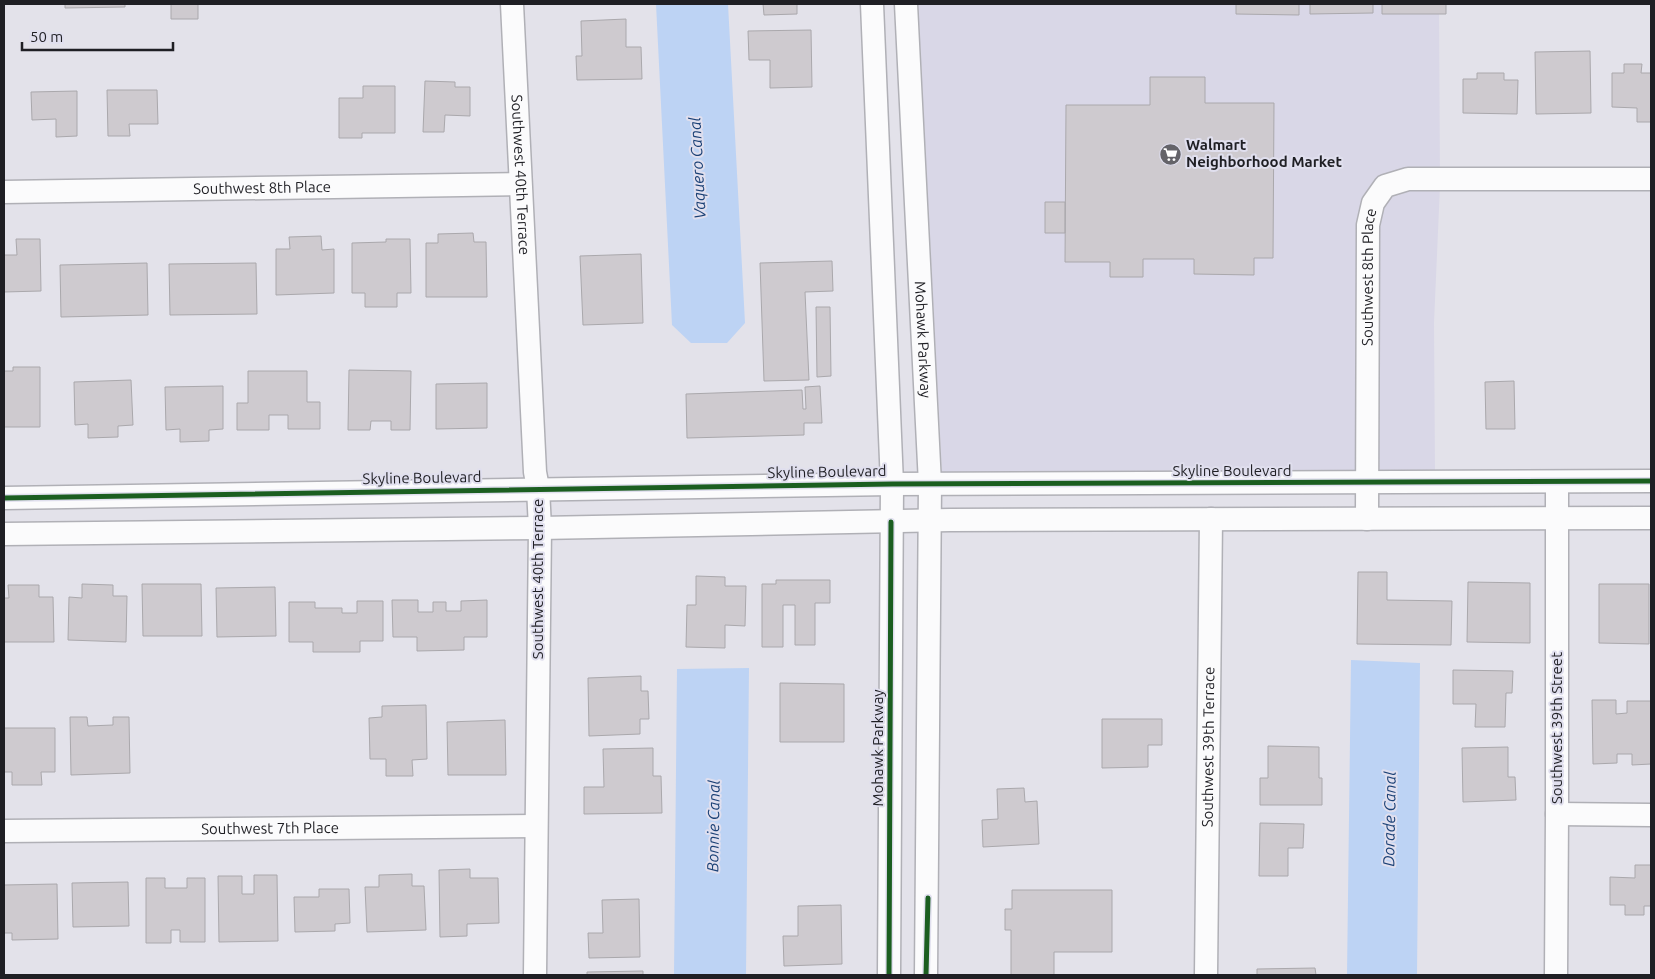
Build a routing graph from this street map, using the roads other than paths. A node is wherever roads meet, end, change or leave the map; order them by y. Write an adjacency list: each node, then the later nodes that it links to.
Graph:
1 (512, 4): 5 (street, Southwest 40th Terrace)
2 (872, 4): 10 (street, Mohawk Parkway)
3 (906, 4): 11 (street, Mohawk Parkway)
4 (1651, 179): 9 (street, Southwest 8th Place)
5 (520, 184): 6 (street, Southwest 8th Place); 12 (street, Southwest 40th Terrace)
6 (4, 192)
7 (1651, 481): 8 (street, Skyline Boulevard)
8 (1557, 482): 9 (street, Skyline Boulevard); 14 (street, Southwest 39th Street)
9 (1367, 483): 11 (street, Skyline Boulevard); 17 (street, Southwest 8th Place)
10 (892, 484): 11 (street, Skyline Boulevard); 12 (street, Skyline Boulevard); 19 (street, Mohawk Parkway)
11 (930, 484): 18 (street, Mohawk Parkway)
12 (538, 488): 13 (street, Skyline Boulevard); 20 (street, Southwest 40th Terrace)
13 (4, 498)
14 (1558, 518): 15 (street); 17 (street); 22 (street, Southwest 39th Street)
15 (1651, 518)
16 (1211, 519): 17 (street); 18 (street); 29 (street, Southwest 39th Terrace)
17 (1367, 519)
18 (930, 521): 19 (street); 28 (street, Mohawk Parkway)
19 (890, 522): 20 (street); 27 (street, Mohawk Parkway)
20 (540, 528): 21 (street); 24 (street, Southwest 40th Terrace)
21 (4, 534)
22 (1557, 814): 23 (street); 30 (street, Southwest 39th Street)
23 (1651, 815)
24 (536, 826): 25 (street, Southwest 7th Place); 26 (street, Southwest 40th Terrace)
25 (4, 830)
26 (535, 975)
27 (889, 975)
28 (926, 975)
29 (1206, 975)
30 (1556, 975)

